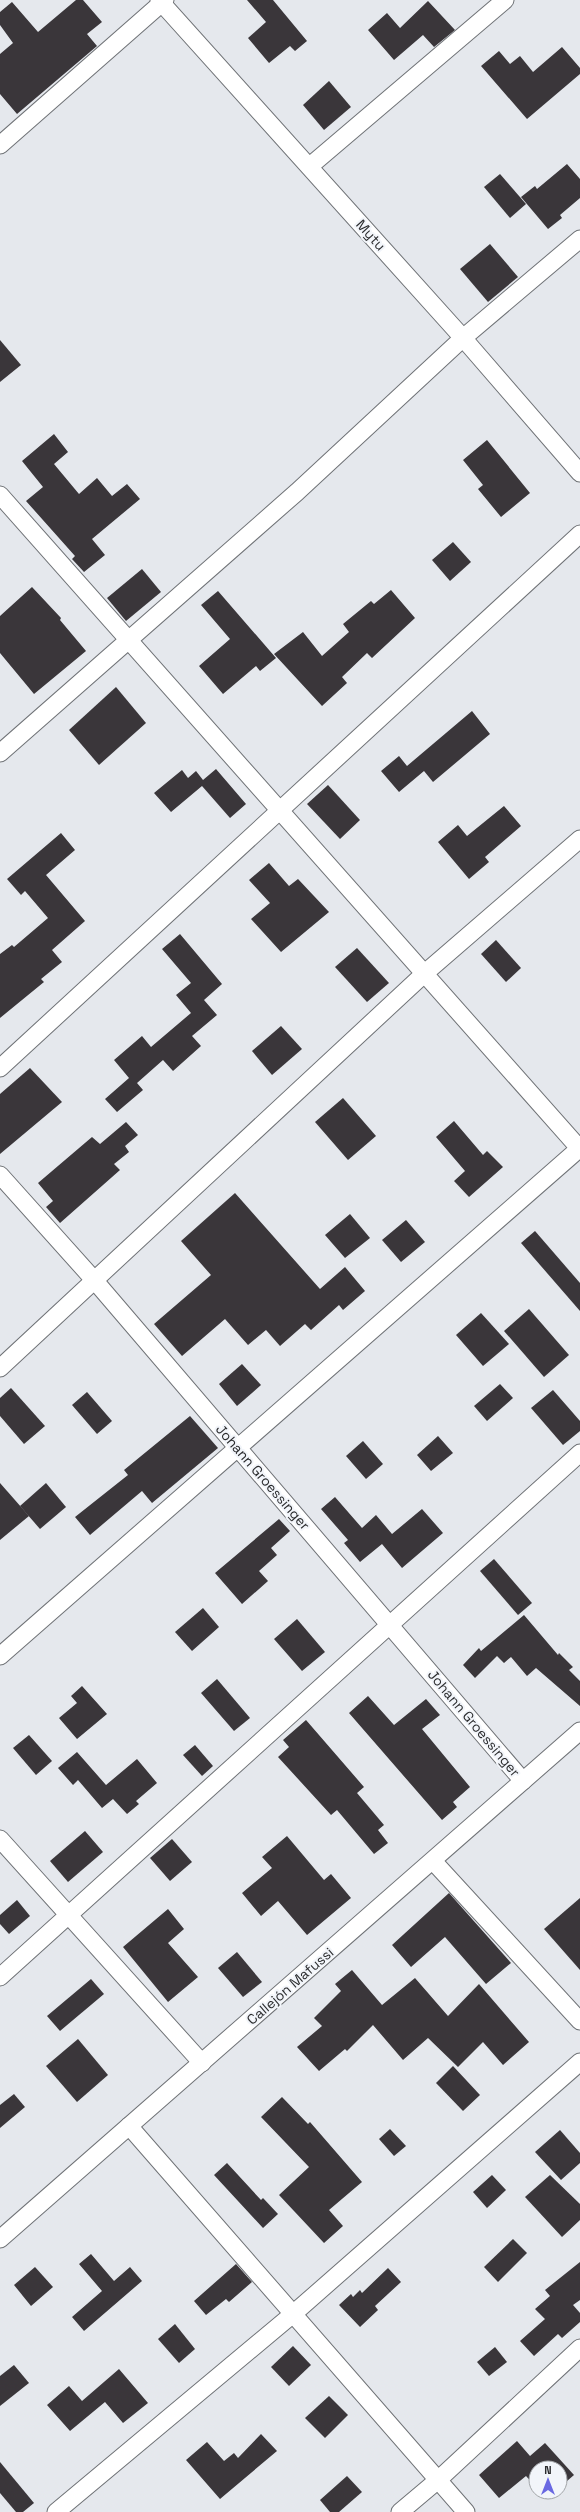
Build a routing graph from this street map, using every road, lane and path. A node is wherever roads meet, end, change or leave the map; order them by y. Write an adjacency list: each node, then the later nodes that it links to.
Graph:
1 (505, 0): 4 (street)
2 (162, 1): 3 (street); 4 (street, Mytu)
3 (0, 145)
4 (310, 166): 6 (street, Mytu)
5 (580, 239): 6 (street)
6 (463, 338): 7 (street, Mytu); 10 (street)
7 (580, 473)
8 (0, 495): 10 (street)
9 (580, 534): 12 (street)
10 (130, 641): 11 (street); 12 (street)
11 (0, 753)
12 (278, 810): 14 (street); 15 (street)
13 (580, 839): 14 (street)
14 (425, 973): 16 (street); 18 (street)
15 (0, 1068)
16 (580, 1149): 20 (street)
17 (0, 1175): 18 (street, Johann Groessinger)
18 (95, 1281): 19 (street); 20 (street, Johann Groessinger)
19 (0, 1368)
20 (237, 1448): 22 (street, Johann Groessinger); 23 (street)
21 (580, 1453): 22 (street)
22 (390, 1623): 25 (street, Johann Groessinger); 28 (street)
23 (0, 1656)
24 (580, 1731): 25 (street, Callejón Mafussi)
25 (523, 1781): 27 (street, Callejón Mafussi)
26 (0, 1839): 28 (street)
27 (433, 1861): 30 (street); 32 (street, Callejón Mafussi)
28 (67, 1915): 29 (street); 32 (street)
29 (0, 1978)
30 (580, 2021)
31 (580, 2062): 35 (street)
32 (202, 2063): 33 (street, Callejón Mafussi)
33 (129, 2126): 34 (street, Callejón Mafussi); 35 (street)
34 (0, 2239)
35 (293, 2314): 37 (street); 38 (street)
36 (580, 2348): 37 (street)
37 (438, 2480): 39 (street); 40 (street)
38 (56, 2512)
39 (400, 2512)
40 (466, 2512)

